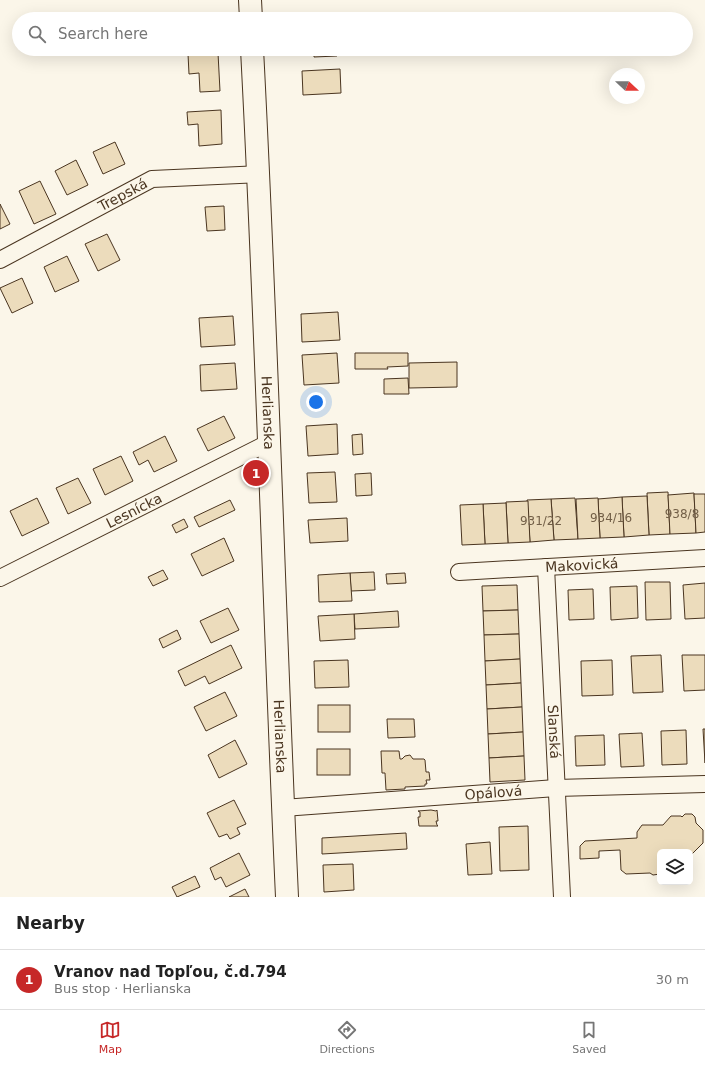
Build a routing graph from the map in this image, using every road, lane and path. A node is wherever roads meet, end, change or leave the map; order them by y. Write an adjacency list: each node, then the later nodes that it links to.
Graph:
1 (250, 0): 2 (main road)
2 (251, 12)
3 (252, 56): 4 (main road, Herlianska)
4 (259, 174): 5 (street, Trepská); 6 (main road, Herlianska)
5 (0, 260)
6 (268, 443): 10 (street, Lesnícka); 13 (main road, Herlianska)
7 (705, 558): 8 (street, Makovická)
8 (546, 568): 9 (street, Makovická); 12 (street, Slanská)
9 (459, 572)
10 (0, 578)
11 (705, 784): 12 (street, Opálová)
12 (556, 788): 13 (street, Opálová); 15 (street, Slanská)
13 (283, 808): 14 (main road, Herlianska)
14 (287, 897)
15 (562, 897)

